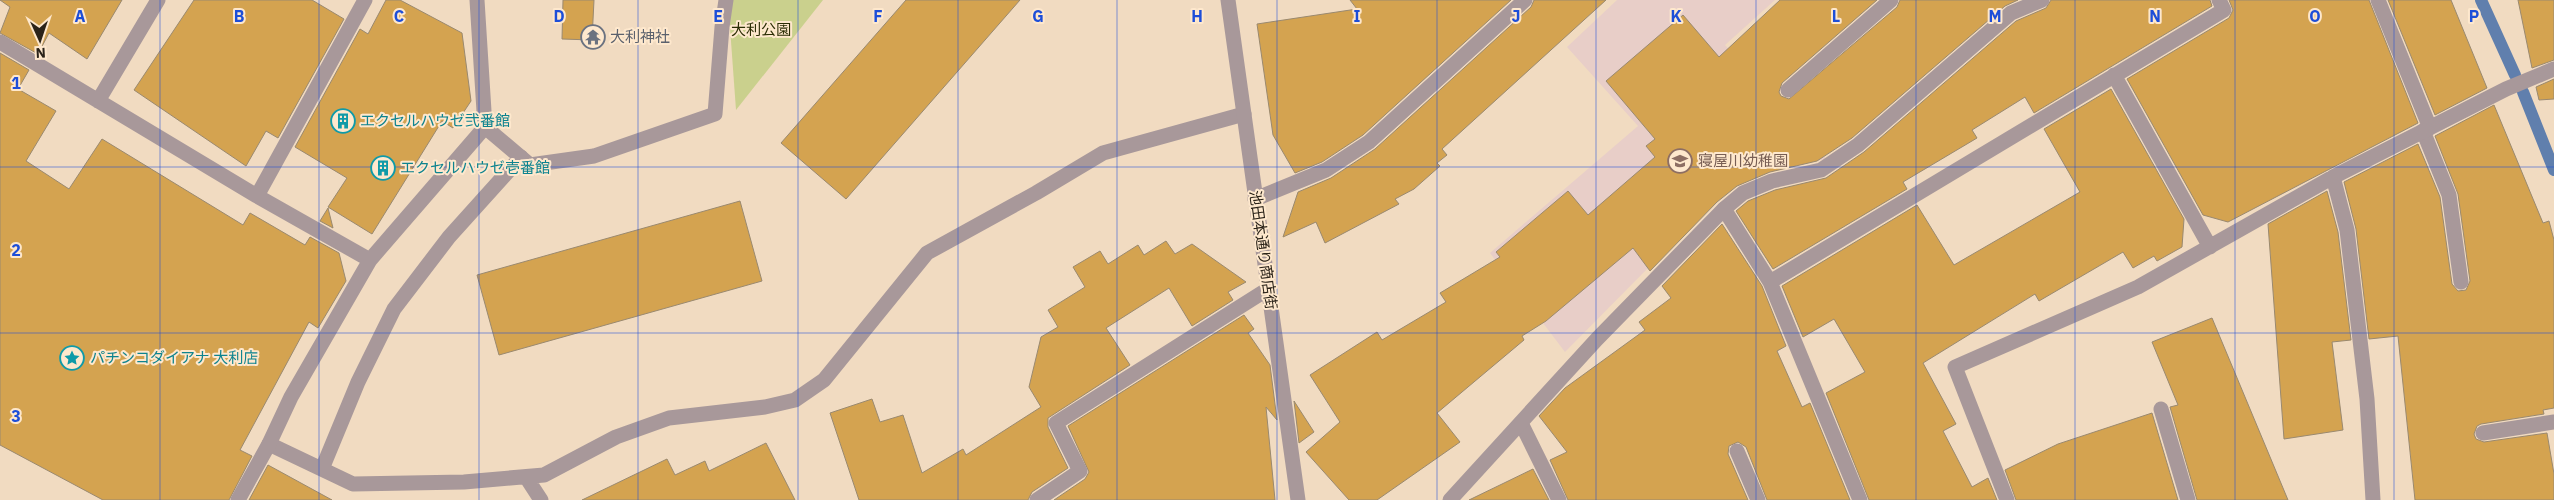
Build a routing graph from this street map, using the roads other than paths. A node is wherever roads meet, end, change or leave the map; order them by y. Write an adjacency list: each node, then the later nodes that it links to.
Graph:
1 (158, 0): 16 (street)
2 (365, 0): 22 (street)
3 (464, 0): 11 (street)
4 (726, 0): 20 (street)
5 (1228, 0): 17 (street, 池田本通り商店街)
6 (1525, 0): 23 (street)
7 (1892, 0): 15 (street)
8 (2042, 0): 24 (street)
9 (2219, 0): 14 (street)
10 (2378, 0): 19 (street)
11 (478, 4): 18 (street)
12 (0, 42): 16 (street)
13 (2554, 70): 19 (street)
14 (2114, 75): 25 (street); 27 (street)
15 (1788, 90)
16 (98, 101): 22 (street)
17 (1244, 114): 23 (street, 池田本通り商店街); 37 (street)
18 (485, 127): 20 (street); 26 (street)
19 (2426, 130): 21 (street); 28 (street)
20 (521, 157): 36 (street)
21 (2333, 177): 25 (street); 48 (street)
22 (257, 196): 26 (street)
23 (1255, 198): 29 (street, 池田本通り商店街)
24 (1724, 209): 27 (street); 32 (street)
25 (2210, 247): 46 (street)
26 (370, 260): 34 (street)
27 (1770, 282): 45 (street)
28 (2461, 282)
29 (1268, 289): 40 (street); 41 (street, 池田本通り商店街)
30 (2162, 409): 47 (street)
31 (2554, 422): 33 (street)
32 (1521, 423): 42 (street); 43 (street)
33 (2483, 432)
34 (269, 444): 36 (street); 38 (street)
35 (1737, 451): 44 (street)
36 (322, 469): 37 (street)
37 (526, 477): 39 (street)
38 (238, 500)
39 (541, 500)
40 (1038, 500)
41 (1298, 500)
42 (1450, 500)
43 (1560, 500)
44 (1758, 500)
45 (1860, 500)
46 (2007, 500)
47 (2188, 500)
48 (2373, 500)

